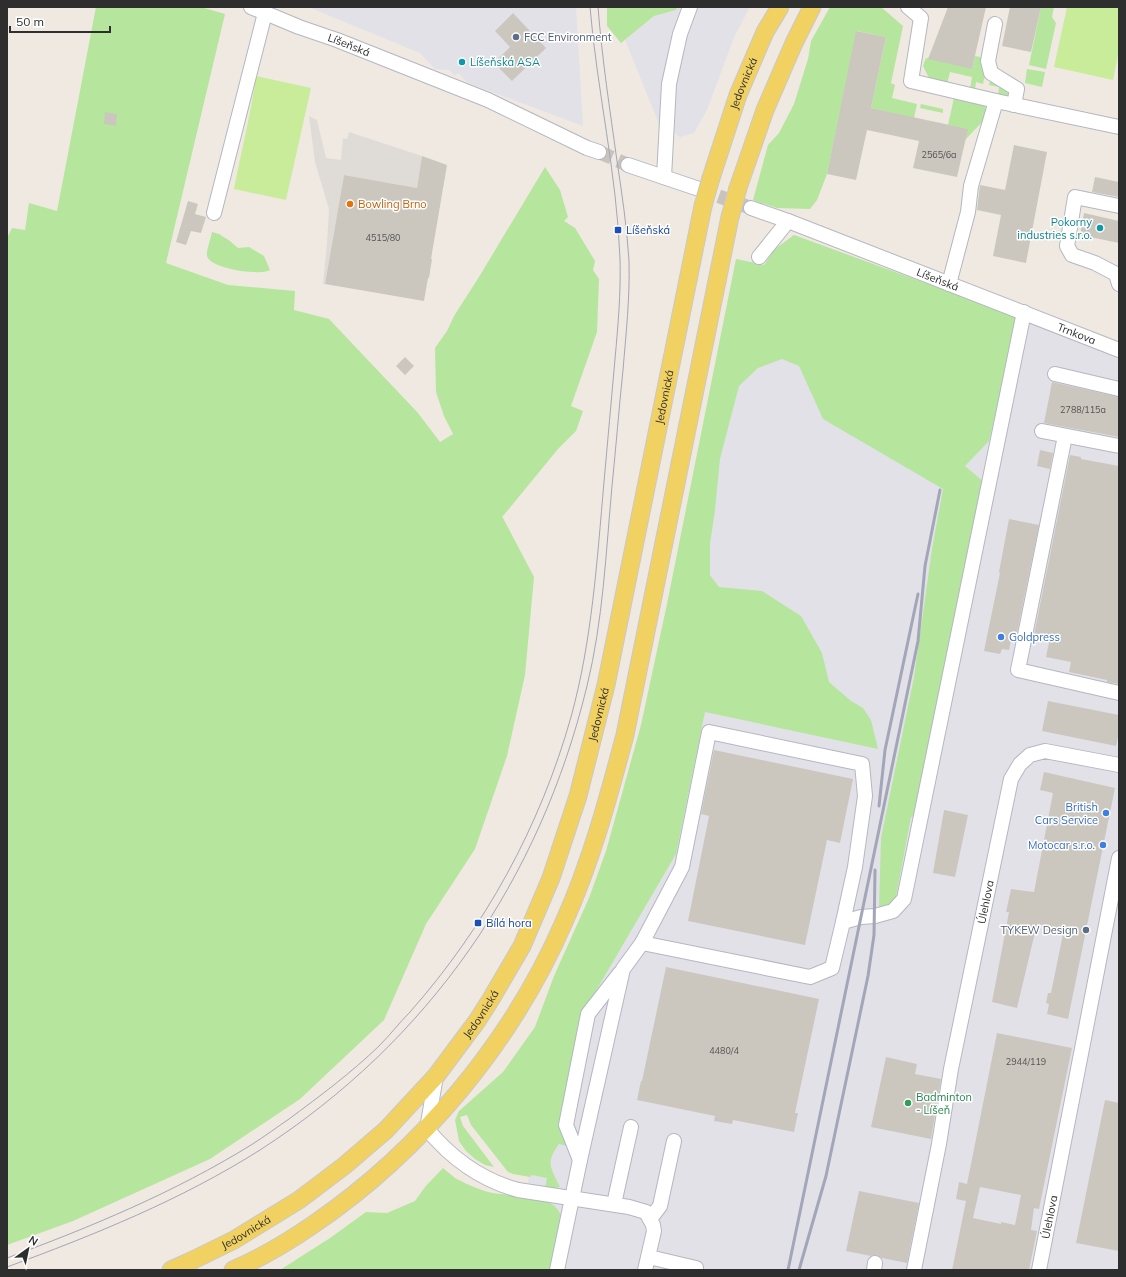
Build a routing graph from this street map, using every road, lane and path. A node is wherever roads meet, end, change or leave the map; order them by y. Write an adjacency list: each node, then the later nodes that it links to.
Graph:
1 (251, 7): 6 (street, Líšeňská)
2 (690, 7): 13 (street)
3 (780, 7): 14 (main road, Jedovnická)
4 (812, 7): 37 (main road, bridge)
5 (908, 7): 8 (street)
6 (264, 13): 11 (street, Líšeňská); 17 (street)
7 (995, 24): 9 (street)
8 (996, 101): 9 (street); 20 (street)
9 (1014, 105): 10 (street)
10 (1119, 127)
11 (599, 152)
12 (628, 165): 13 (street)
13 (664, 177): 14 (street)
14 (705, 183): 35 (main road, Jedovnická, bridge)
15 (1119, 206): 21 (street)
16 (751, 208): 18 (street, Líšeňská)
17 (214, 213)
18 (788, 221): 19 (street); 20 (street, Líšeňská)
19 (759, 257)
20 (949, 284): 22 (street, Líšeňská)
21 (1119, 284)
22 (1029, 314): 23 (street, Trnkova); 32 (street)
23 (1119, 350)
24 (1055, 374): 25 (street)
25 (1119, 389)
26 (1042, 432): 27 (street)
27 (1065, 436): 28 (street); 29 (street)
28 (1119, 446)
29 (1119, 693)
30 (1119, 764): 48 (street, Úlehlova)
31 (1119, 858): 49 (street, Úlehlova)
32 (843, 922): 33 (street); 33 (street)
33 (642, 943): 34 (street)
34 (623, 969): 39 (street); 39 (street)
35 (436, 1076): 37 (street); 44 (main road, Jedovnická)
36 (631, 1127): 41 (street)
37 (427, 1129): 40 (street); 45 (main road)
38 (674, 1140): 42 (street)
39 (580, 1160): 40 (street)
40 (572, 1198): 41 (street); 46 (street)
41 (614, 1204): 42 (street)
42 (650, 1219): 43 (street)
43 (647, 1263): 47 (street)
44 (171, 1270)
45 (232, 1270)
46 (557, 1270)
47 (696, 1270)
48 (914, 1270)
49 (1039, 1270)

